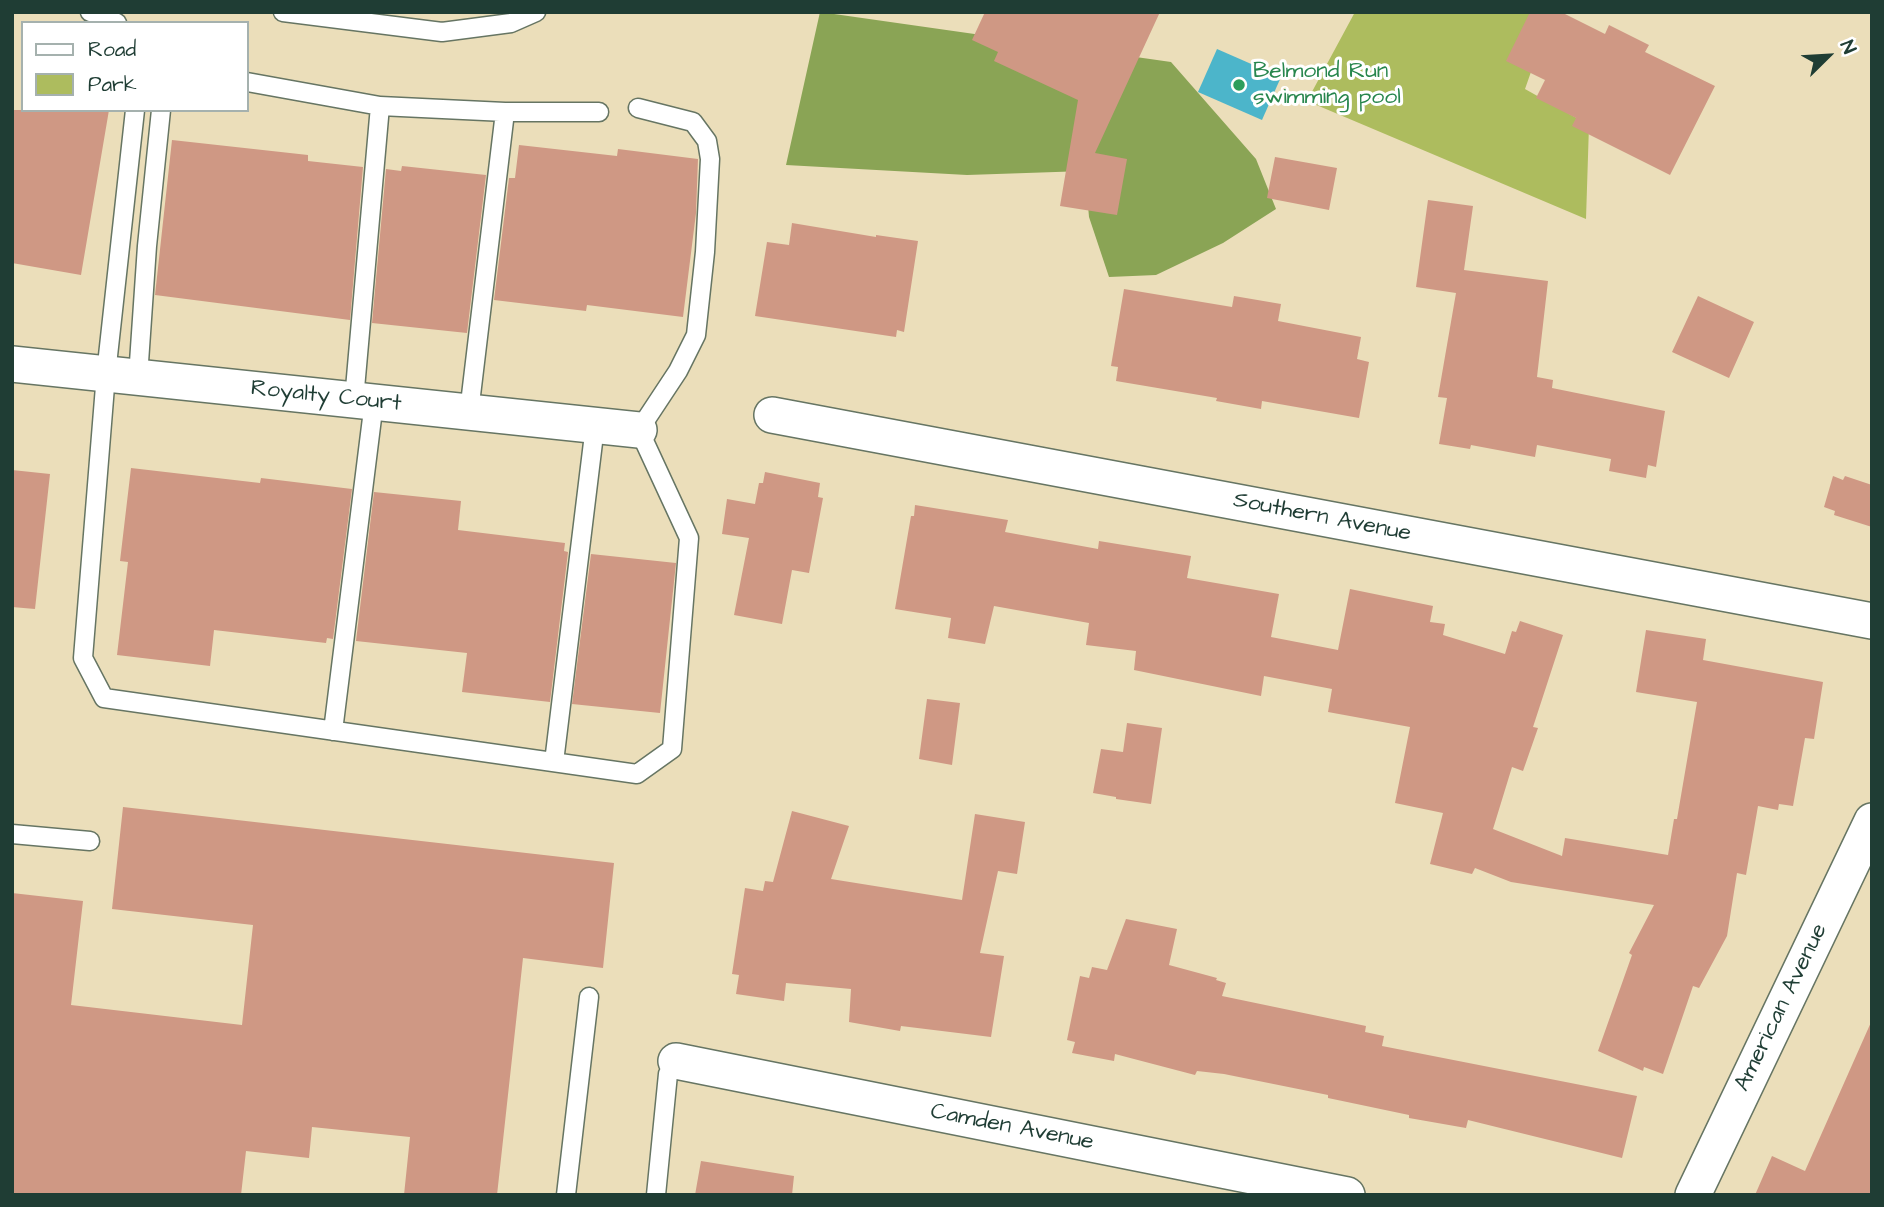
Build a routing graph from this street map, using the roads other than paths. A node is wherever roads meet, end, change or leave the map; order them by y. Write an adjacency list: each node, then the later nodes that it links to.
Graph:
1 (90, 12): 4 (lane)
2 (283, 12): 3 (lane)
3 (536, 12)
4 (113, 21)
5 (248, 82): 6 (lane)
6 (380, 106): 11 (lane); 14 (lane)
7 (638, 108): 18 (lane)
8 (135, 112): 13 (lane)
9 (161, 112): 13 (lane)
10 (599, 112): 11 (lane)
11 (505, 113): 15 (lane)
12 (12, 364): 13 (street, Royalty Court)
13 (122, 375): 14 (street, Royalty Court); 20 (lane)
14 (364, 401): 15 (street, Royalty Court); 20 (lane)
15 (469, 412): 17 (street, Royalty Court)
16 (772, 415): 19 (street, Southern Avenue)
17 (594, 426): 18 (street, Royalty Court); 21 (lane)
18 (639, 430): 21 (lane)
19 (1872, 621)
20 (333, 731): 21 (lane)
21 (554, 762)
22 (1872, 821): 30 (street, American Avenue)
23 (12, 834): 24 (lane)
24 (90, 841)
25 (589, 997): 27 (lane)
26 (676, 1061): 28 (lane); 29 (street, Camden Avenue)
27 (566, 1195)
28 (656, 1195)
29 (1347, 1195)
30 (1693, 1195)

